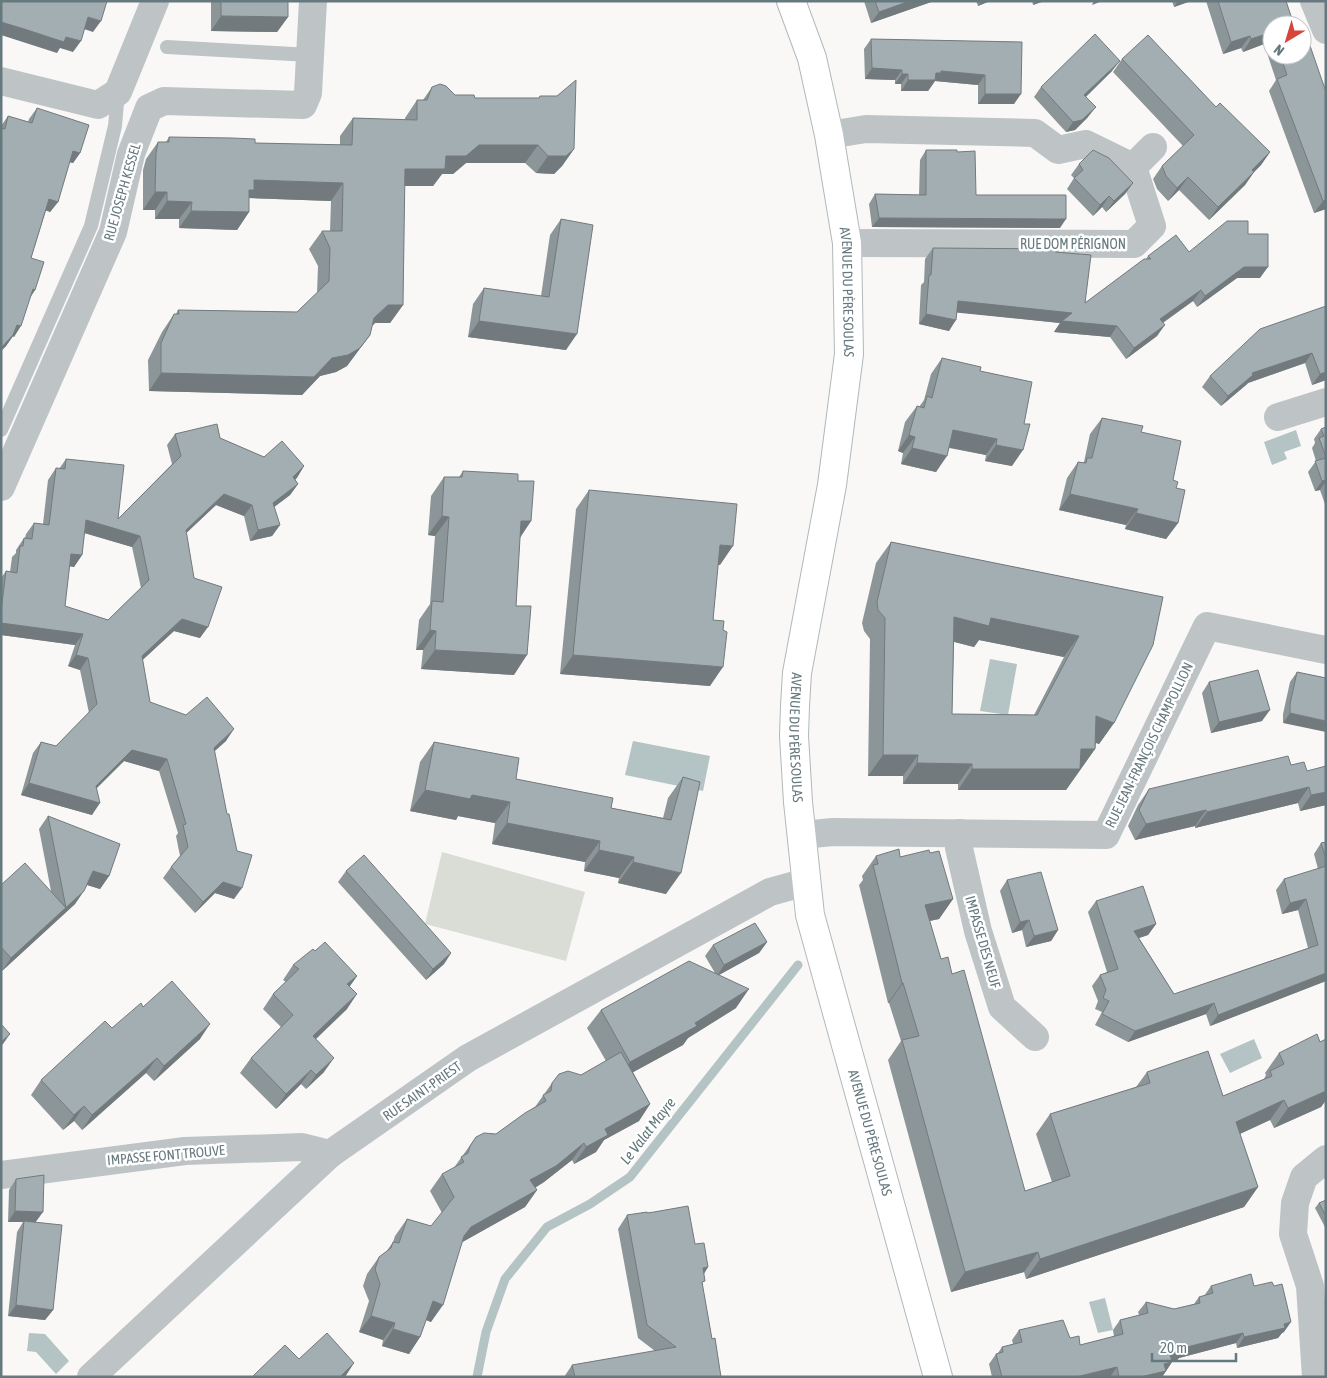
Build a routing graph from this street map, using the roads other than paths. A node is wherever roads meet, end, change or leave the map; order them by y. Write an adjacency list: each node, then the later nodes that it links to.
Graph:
1 (155, 1): 9 (street)
2 (313, 1): 7 (street, RUE JOSEPH KESSEL)
3 (791, 1): 10 (main road, AVENUE DU PÈRE SOULAS)
4 (1314, 1): 5 (street)
5 (1326, 30)
6 (167, 47): 7 (lane)
7 (310, 55): 17 (street, RUE JOSEPH KESSEL)
8 (1, 81): 9 (street)
9 (118, 92): 16 (lane)
10 (829, 135): 12 (street); 13 (main road, AVENUE DU PÈRE SOULAS)
11 (1153, 148): 12 (street)
12 (1133, 167): 13 (street, RUE DOM PÉRIGNON)
13 (847, 243): 20 (main road, AVENUE DU PÈRE SOULAS)
14 (1326, 402): 15 (street)
15 (1278, 417)
16 (1, 430)
17 (1, 487)
18 (1326, 650): 19 (street, RUE JEAN-FRANÇOIS CHAMPOLLION)
19 (960, 833): 20 (street, RUE JEAN-FRANÇOIS CHAMPOLLION); 22 (street, IMPASSE DES NEUF)
20 (802, 835): 21 (main road, AVENUE DU PÈRE SOULAS)
21 (806, 882): 23 (street, RUE SAINT-PRIEST); 27 (main road, AVENUE DU PÈRE SOULAS)
22 (1035, 1037)
23 (330, 1154): 25 (street, IMPASSE FONT TROUVE); 26 (street, RUE SAINT-PRIEST)
24 (1326, 1159): 28 (street)
25 (1, 1175)
26 (91, 1377)
27 (938, 1377)
28 (1316, 1377)

